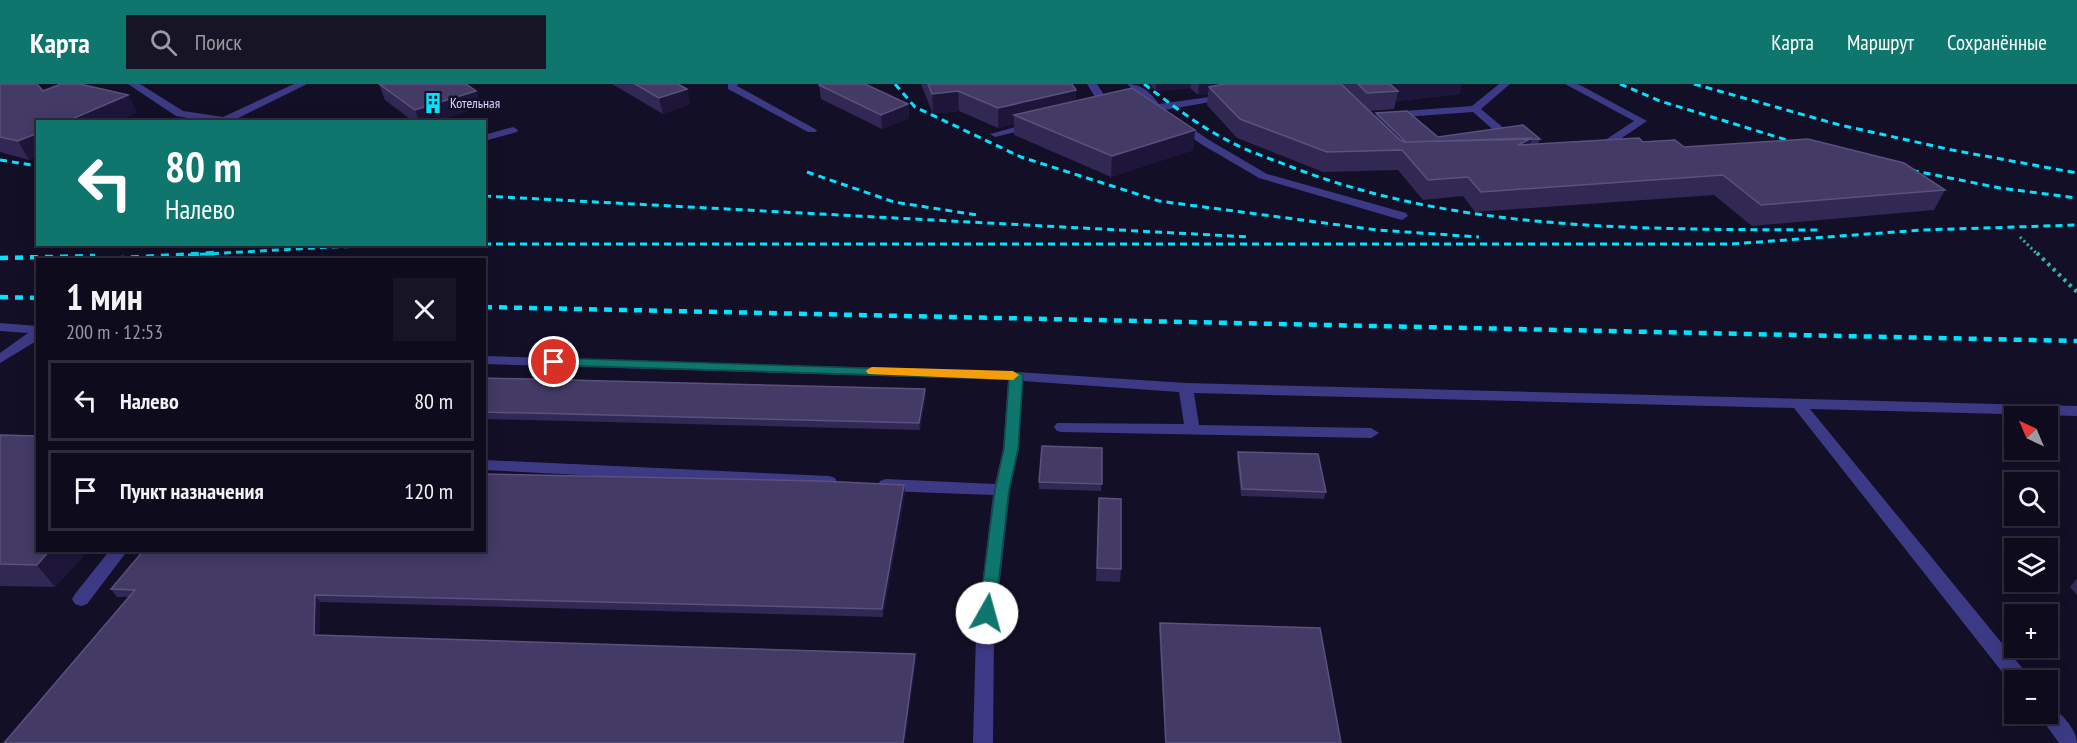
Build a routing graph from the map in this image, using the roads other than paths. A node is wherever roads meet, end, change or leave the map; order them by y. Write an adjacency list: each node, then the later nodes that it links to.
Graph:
1 (133, 84): 13 (street)
2 (302, 84): 14 (street)
3 (733, 84): 17 (street)
4 (1092, 84): 8 (street)
5 (1132, 84): 10 (street)
6 (1505, 84): 11 (street)
7 (1570, 84): 21 (street)
8 (1099, 94)
9 (1236, 94): 10 (street)
10 (1148, 102): 22 (street)
11 (1475, 109): 12 (street); 18 (street)
12 (1383, 116)
13 (220, 120)
14 (229, 120)
15 (1039, 123): 19 (street)
16 (513, 130): 20 (street)
17 (812, 130)
18 (1502, 132)
19 (995, 134)
20 (486, 137)
21 (1589, 150)
22 (1402, 216)
23 (0, 327): 24 (street)
24 (36, 332)
25 (36, 333): 26 (street)
26 (0, 359)
27 (486, 360): 28 (street)
28 (1016, 376): 29 (street); 38 (street)
29 (1186, 388): 30 (street); 33 (street)
30 (1799, 405): 31 (street); 41 (street)
31 (2077, 411)
32 (1062, 427): 33 (street)
33 (1192, 430): 34 (street)
34 (1371, 434)
35 (486, 465): 36 (street)
36 (849, 483)
37 (873, 484): 38 (street)
38 (1002, 490): 43 (street)
39 (118, 552): 40 (street)
40 (81, 599)
41 (2012, 670)
42 (2056, 724): 44 (street)
43 (983, 743)
44 (2071, 743)

